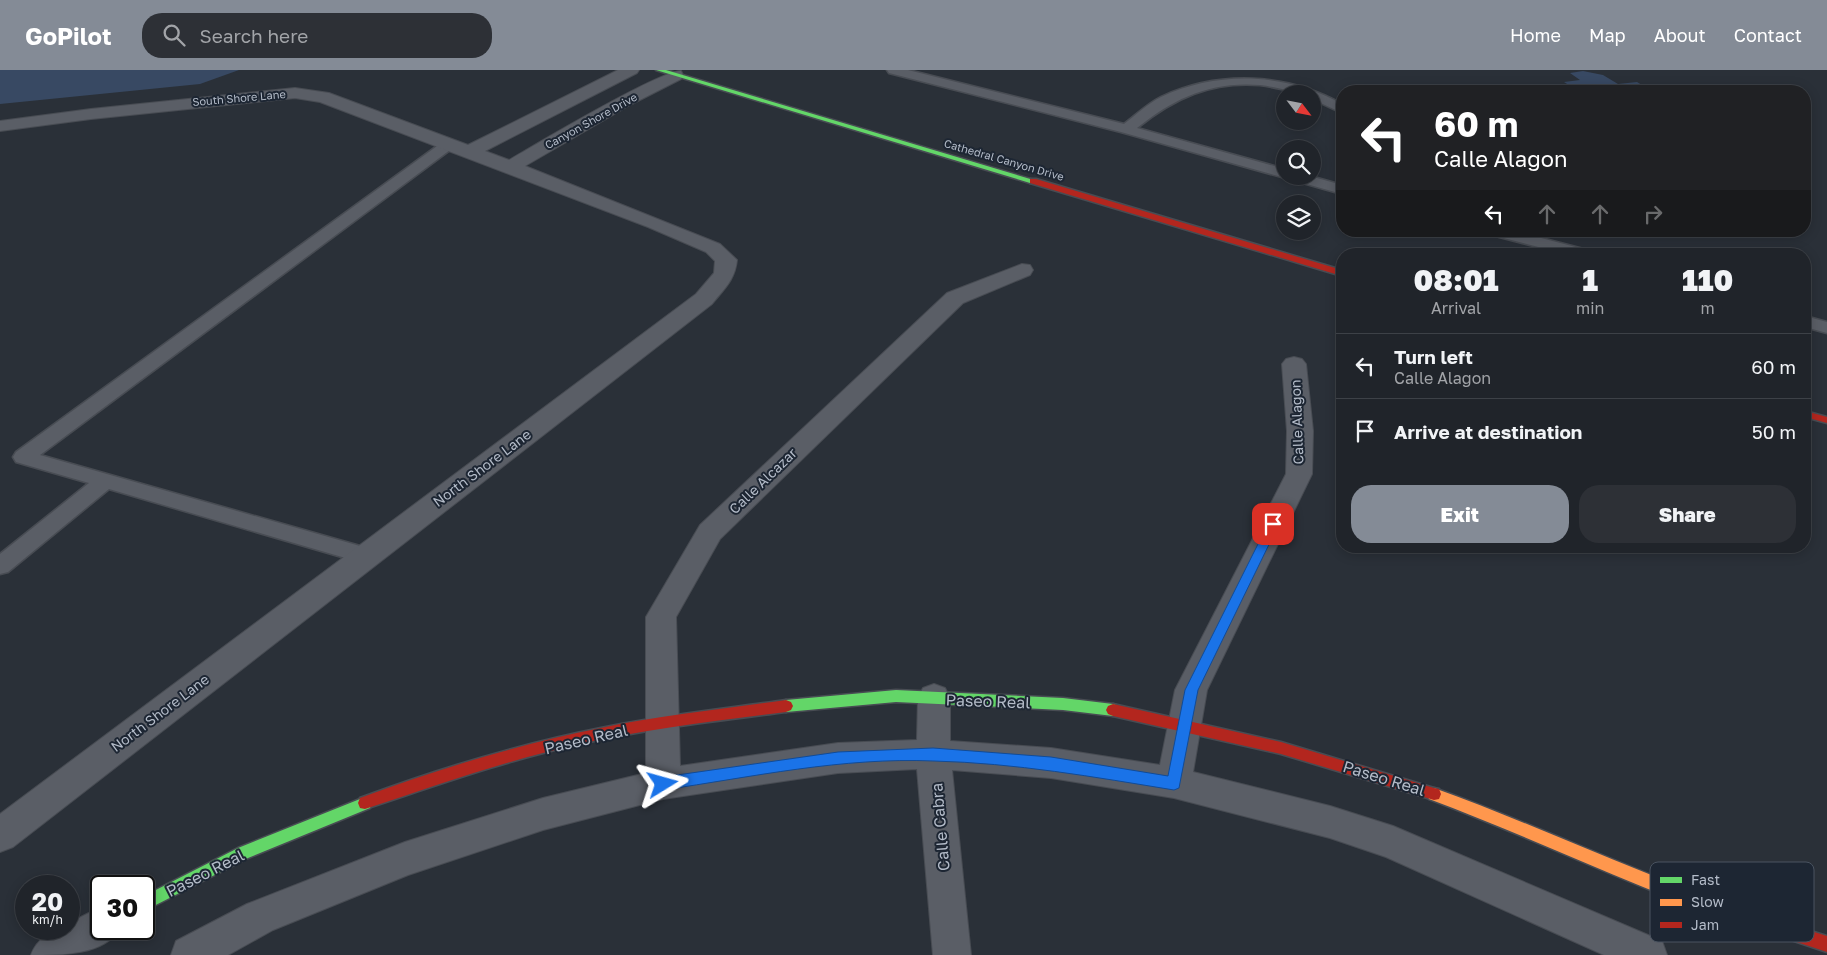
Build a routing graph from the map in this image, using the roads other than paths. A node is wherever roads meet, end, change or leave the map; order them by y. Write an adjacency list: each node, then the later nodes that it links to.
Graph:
1 (632, 70): 9 (street, Canyon Shore Drive)
2 (893, 70): 8 (lane)
3 (667, 72): 10 (street, Canyon Shore Drive); 17 (street, Cathedral Canyon Drive)
4 (1324, 97): 5 (lane); 6 (lane); 8 (lane)
5 (1336, 100)
6 (1336, 105)
7 (0, 126): 9 (street, South Shore Lane)
8 (1126, 129): 11 (lane)
9 (459, 148): 10 (street, North Shore Lane); 25 (lane)
10 (509, 168): 26 (street, North Shore Lane)
11 (1276, 171)
12 (1321, 184): 13 (lane)
13 (1336, 188)
14 (1518, 237): 15 (lane)
15 (1561, 248)
16 (1022, 270): 29 (street, Calle Alcazar)
17 (1336, 270)
18 (1827, 312): 19 (lane)
19 (1811, 314)
20 (1811, 323): 21 (lane)
21 (1827, 328)
22 (1294, 364): 30 (street, Calle Alagon)
23 (1811, 416): 24 (street)
24 (1827, 420)
25 (106, 481): 26 (lane); 27 (lane)
26 (366, 556): 34 (street, North Shore Lane)
27 (0, 566)
28 (934, 698): 29 (street, Paseo Real); 30 (street, Paseo Real); 31 (street, Calle Cabra)
29 (662, 723): 32 (street, Calle Alcazar); 36 (street, Paseo Real)
30 (1184, 726): 33 (street, Calle Alagon); 35 (street, Paseo Real)
31 (933, 754): 32 (street); 33 (street); 42 (street, Calle Cabra)
32 (663, 784): 41 (street)
33 (1174, 784): 43 (street)
34 (0, 834)
35 (1650, 882)
36 (155, 898)
37 (90, 932): 40 (street)
38 (1814, 940): 39 (street, Paseo Real)
39 (1827, 944)
40 (50, 955)
41 (190, 955)
42 (952, 955)
43 (1648, 955)

